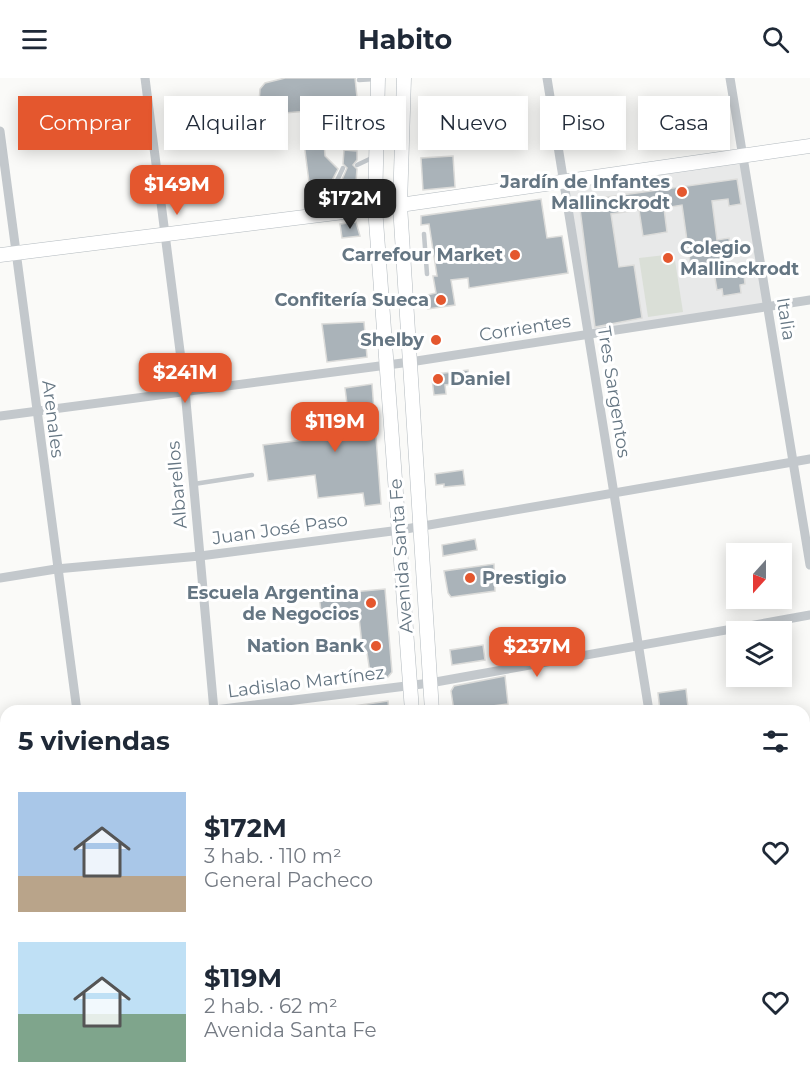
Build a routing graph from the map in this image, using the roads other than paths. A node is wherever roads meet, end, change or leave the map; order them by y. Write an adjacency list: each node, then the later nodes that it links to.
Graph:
1 (145, 78): 17 (street, Albarellos)
2 (404, 78): 14 (main road, Avenida Santa Fe)
3 (546, 78): 13 (street, Tres Sargentos)
4 (730, 78): 9 (street, Italia)
5 (378, 79): 6 (lane); 10 (main road, Avenida Santa Fe)
6 (359, 80)
7 (0, 131): 19 (street, Arenales)
8 (810, 146): 9 (main road)
9 (743, 155): 13 (main road); 23 (street, Italia)
10 (376, 156): 11 (lane); 15 (main road, Avenida Santa Fe)
11 (357, 165)
12 (343, 168): 16 (lane)
13 (563, 181): 14 (main road); 24 (street, Tres Sargentos)
14 (400, 206): 15 (main road); 25 (main road, Avenida Santa Fe)
15 (375, 207): 16 (main road); 26 (main road, Avenida Santa Fe)
16 (334, 212): 17 (main road)
17 (165, 234): 19 (main road); 27 (street, Albarellos)
18 (424, 234): 21 (lane)
19 (16, 253): 20 (main road); 28 (street, Arenales)
20 (0, 255)
21 (427, 274)
22 (810, 300): 23 (street, Corrientes)
23 (768, 308): 24 (street, Corrientes); 31 (street, Italia)
24 (589, 335): 25 (street, Corrientes); 34 (street, Tres Sargentos)
25 (410, 362): 26 (street, Corrientes); 35 (main road, Avenida Santa Fe)
26 (387, 365): 27 (street, Corrientes); 36 (main road, Avenida Santa Fe)
27 (185, 390): 28 (street, Corrientes); 33 (street, Albarellos)
28 (35, 410): 29 (street, Corrientes); 39 (street, Arenales)
29 (0, 416)
30 (810, 459): 31 (street, Juan José Paso)
31 (793, 462): 34 (street, Juan José Paso); 38 (street, Italia)
32 (252, 475): 33 (lane)
33 (194, 484): 37 (street, Albarellos)
34 (614, 494): 35 (street, Juan José Paso); 42 (street, Tres Sargentos)
35 (422, 526): 36 (street, Juan José Paso); 43 (main road, Avenida Santa Fe)
36 (400, 530): 37 (street, Juan José Paso); 44 (main road, Avenida Santa Fe)
37 (200, 556): 39 (street, Juan José Paso); 46 (street, Albarellos)
38 (810, 565)
39 (56, 569): 40 (street, Juan José Paso); 45 (street, Arenales)
40 (0, 578)
41 (810, 615): 42 (street, Ladislao Martínez)
42 (638, 647): 43 (street, Ladislao Martínez); 50 (street, Tres Sargentos)
43 (430, 684): 44 (street, Ladislao Martínez); 49 (main road, Avenida Santa Fe)
44 (409, 686): 47 (street, Ladislao Martínez); 48 (main road, Avenida Santa Fe)
45 (75, 705)
46 (212, 705)
47 (259, 705)
48 (411, 705)
49 (432, 705)
50 (648, 705)

